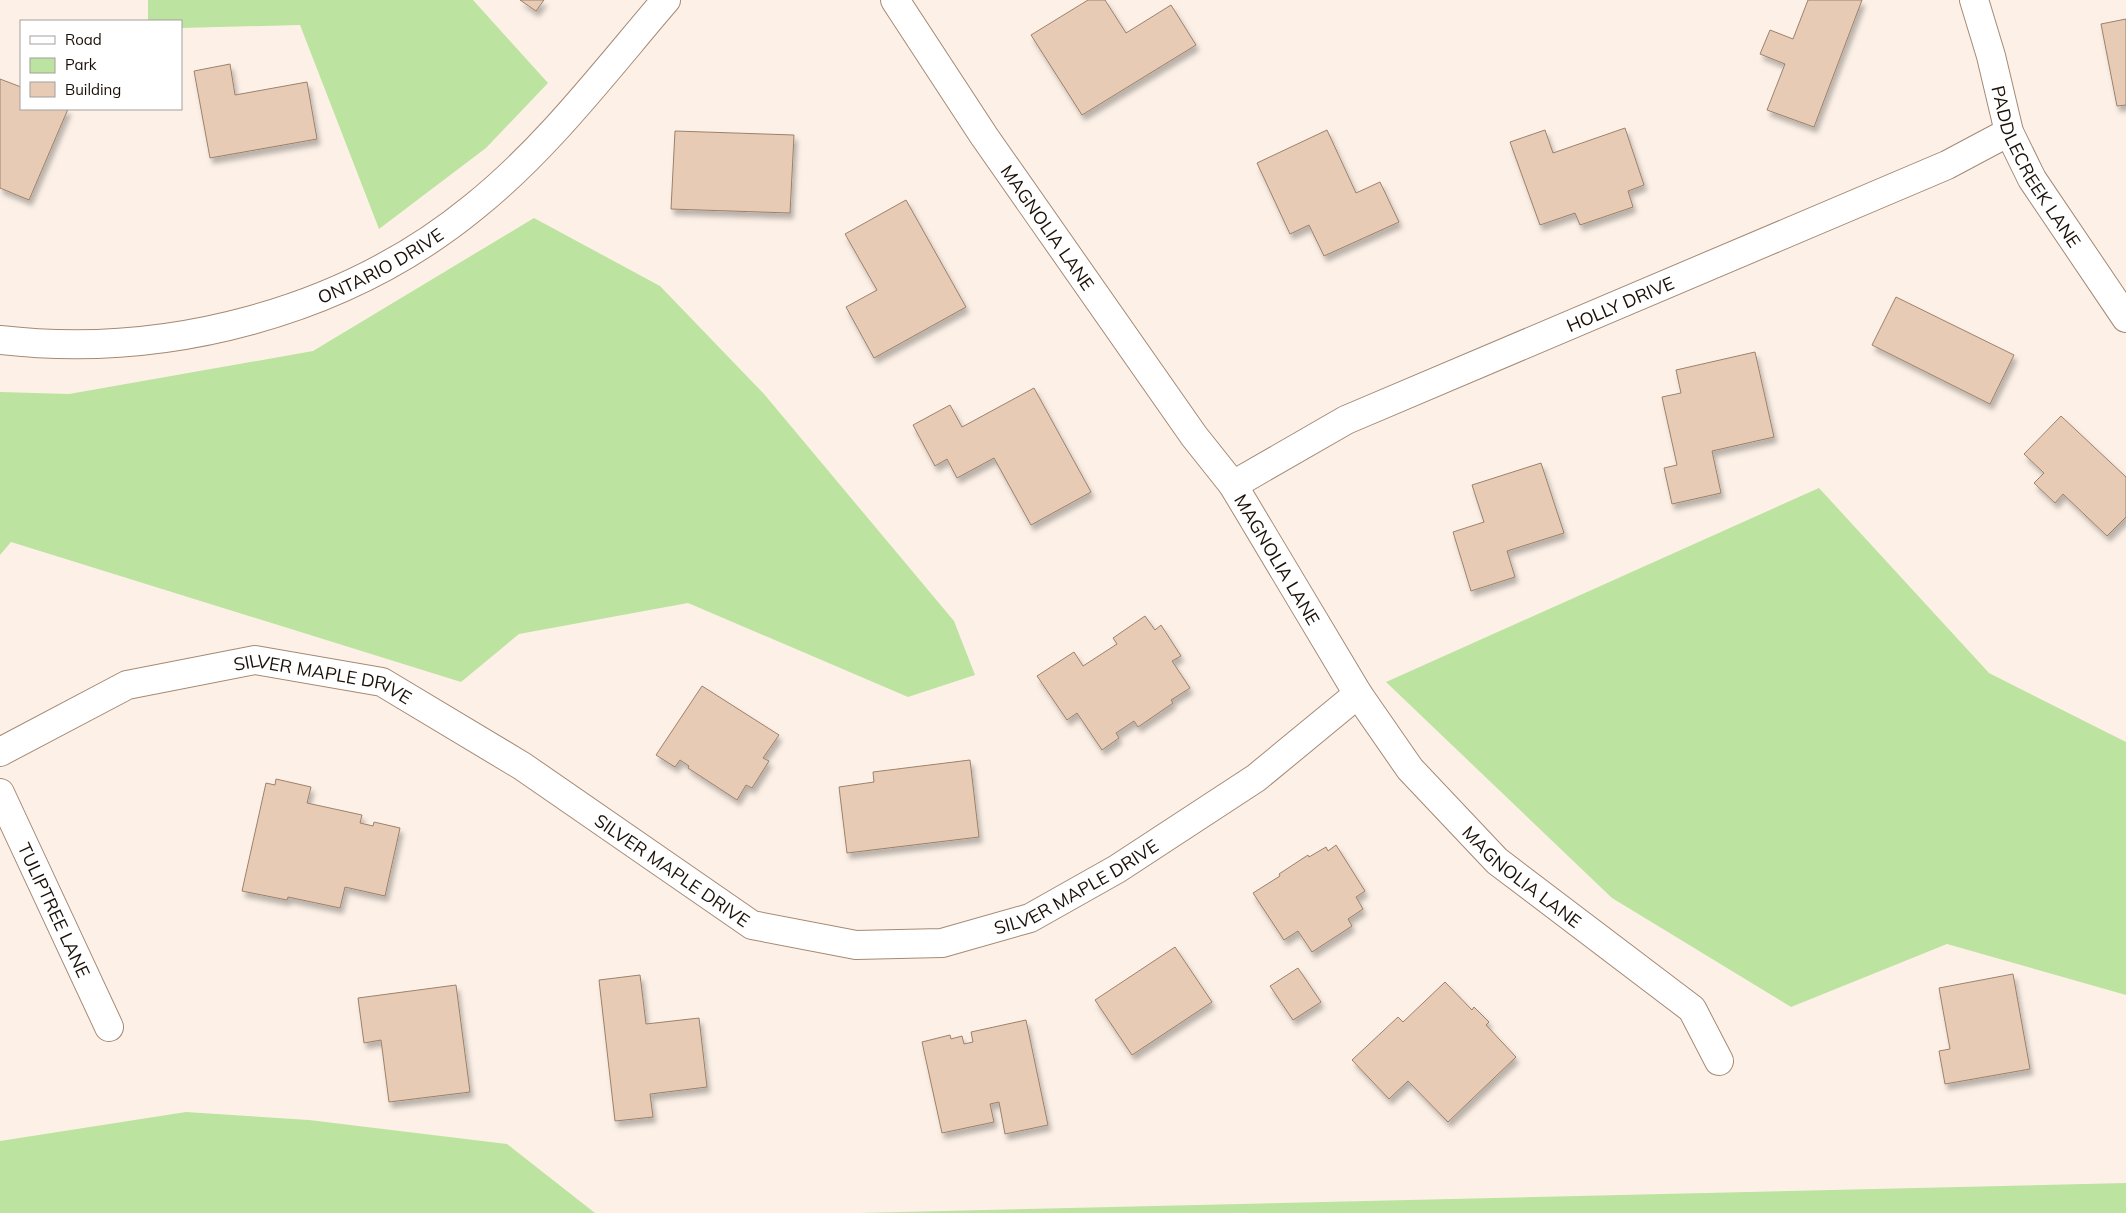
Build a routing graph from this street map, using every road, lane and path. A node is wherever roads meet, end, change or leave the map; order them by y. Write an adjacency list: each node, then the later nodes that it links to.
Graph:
1 (666, 0): 6 (street, ONTARIO DRIVE)
2 (895, 0): 7 (street, MAGNOLIA LANE)
3 (1974, 0): 4 (street, PADDLECREEK LANE)
4 (2009, 132): 5 (street, PADDLECREEK LANE); 7 (street, HOLLY DRIVE)
5 (2126, 318)
6 (0, 340)
7 (1233, 485): 8 (street, MAGNOLIA LANE)
8 (1358, 694): 9 (street, SILVER MAPLE DRIVE); 12 (street, MAGNOLIA LANE)
9 (0, 752)
10 (0, 793): 11 (street, TULIPTREE LANE)
11 (109, 1027)
12 (1719, 1061)

